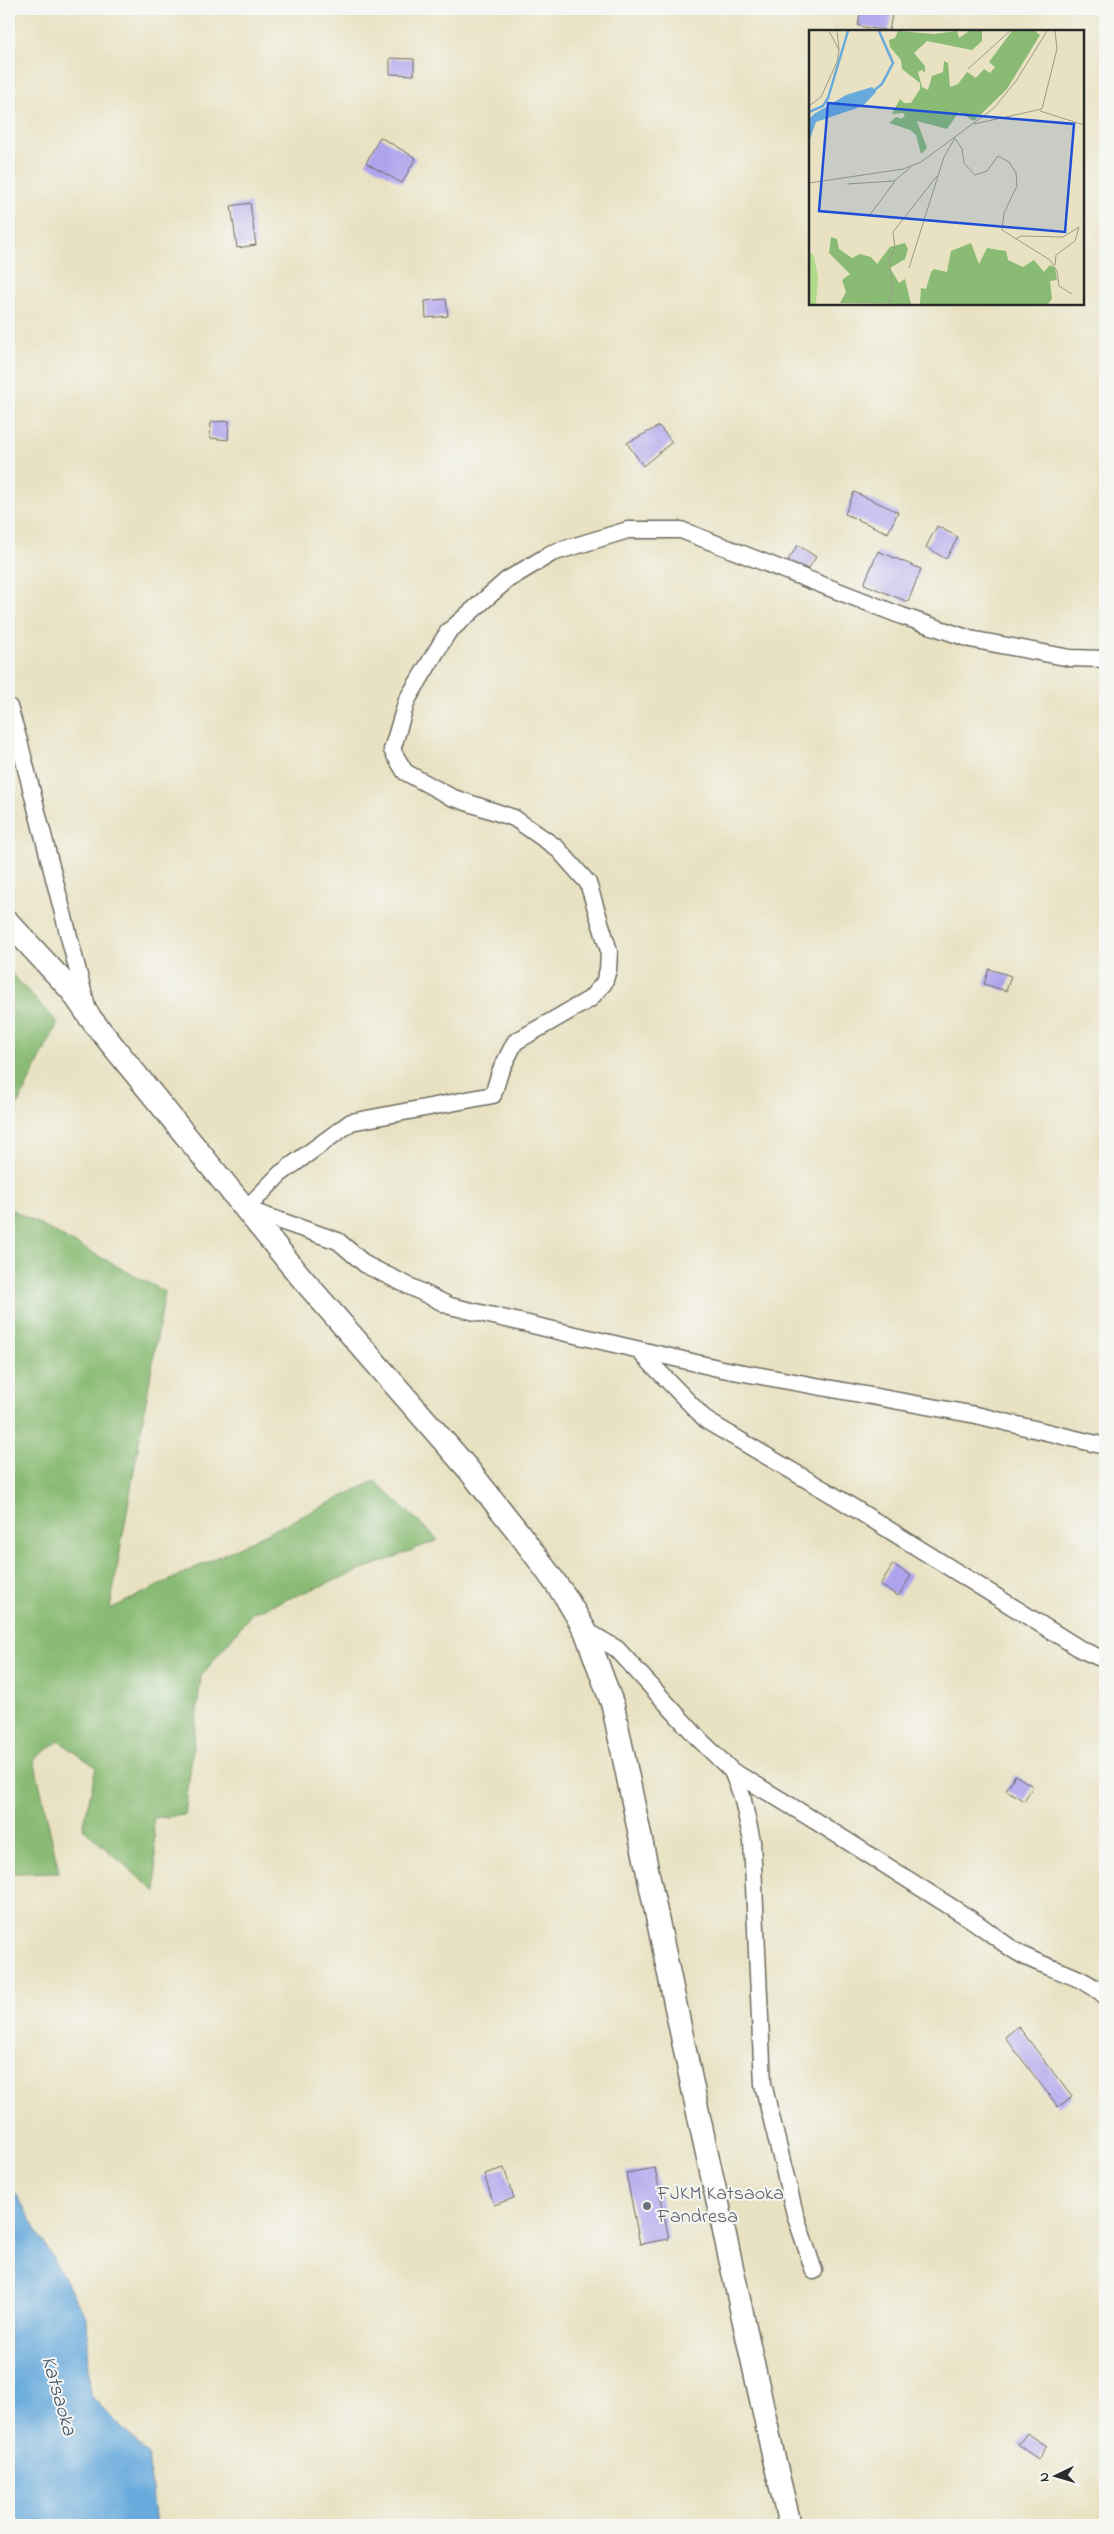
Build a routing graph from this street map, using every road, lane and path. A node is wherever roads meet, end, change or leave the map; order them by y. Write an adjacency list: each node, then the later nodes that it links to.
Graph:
1 (1105, 659): 5 (street)
2 (9, 707): 4 (street)
3 (9, 923): 4 (main road)
4 (90, 1019): 5 (main road)
5 (246, 1209): 6 (street); 8 (main road)
6 (639, 1350): 7 (street); 9 (street)
7 (1105, 1446)
8 (585, 1630): 10 (street); 13 (main road)
9 (1105, 1660)
10 (732, 1771): 11 (street); 12 (street)
11 (1105, 1996)
12 (814, 2271)
13 (790, 2525)

